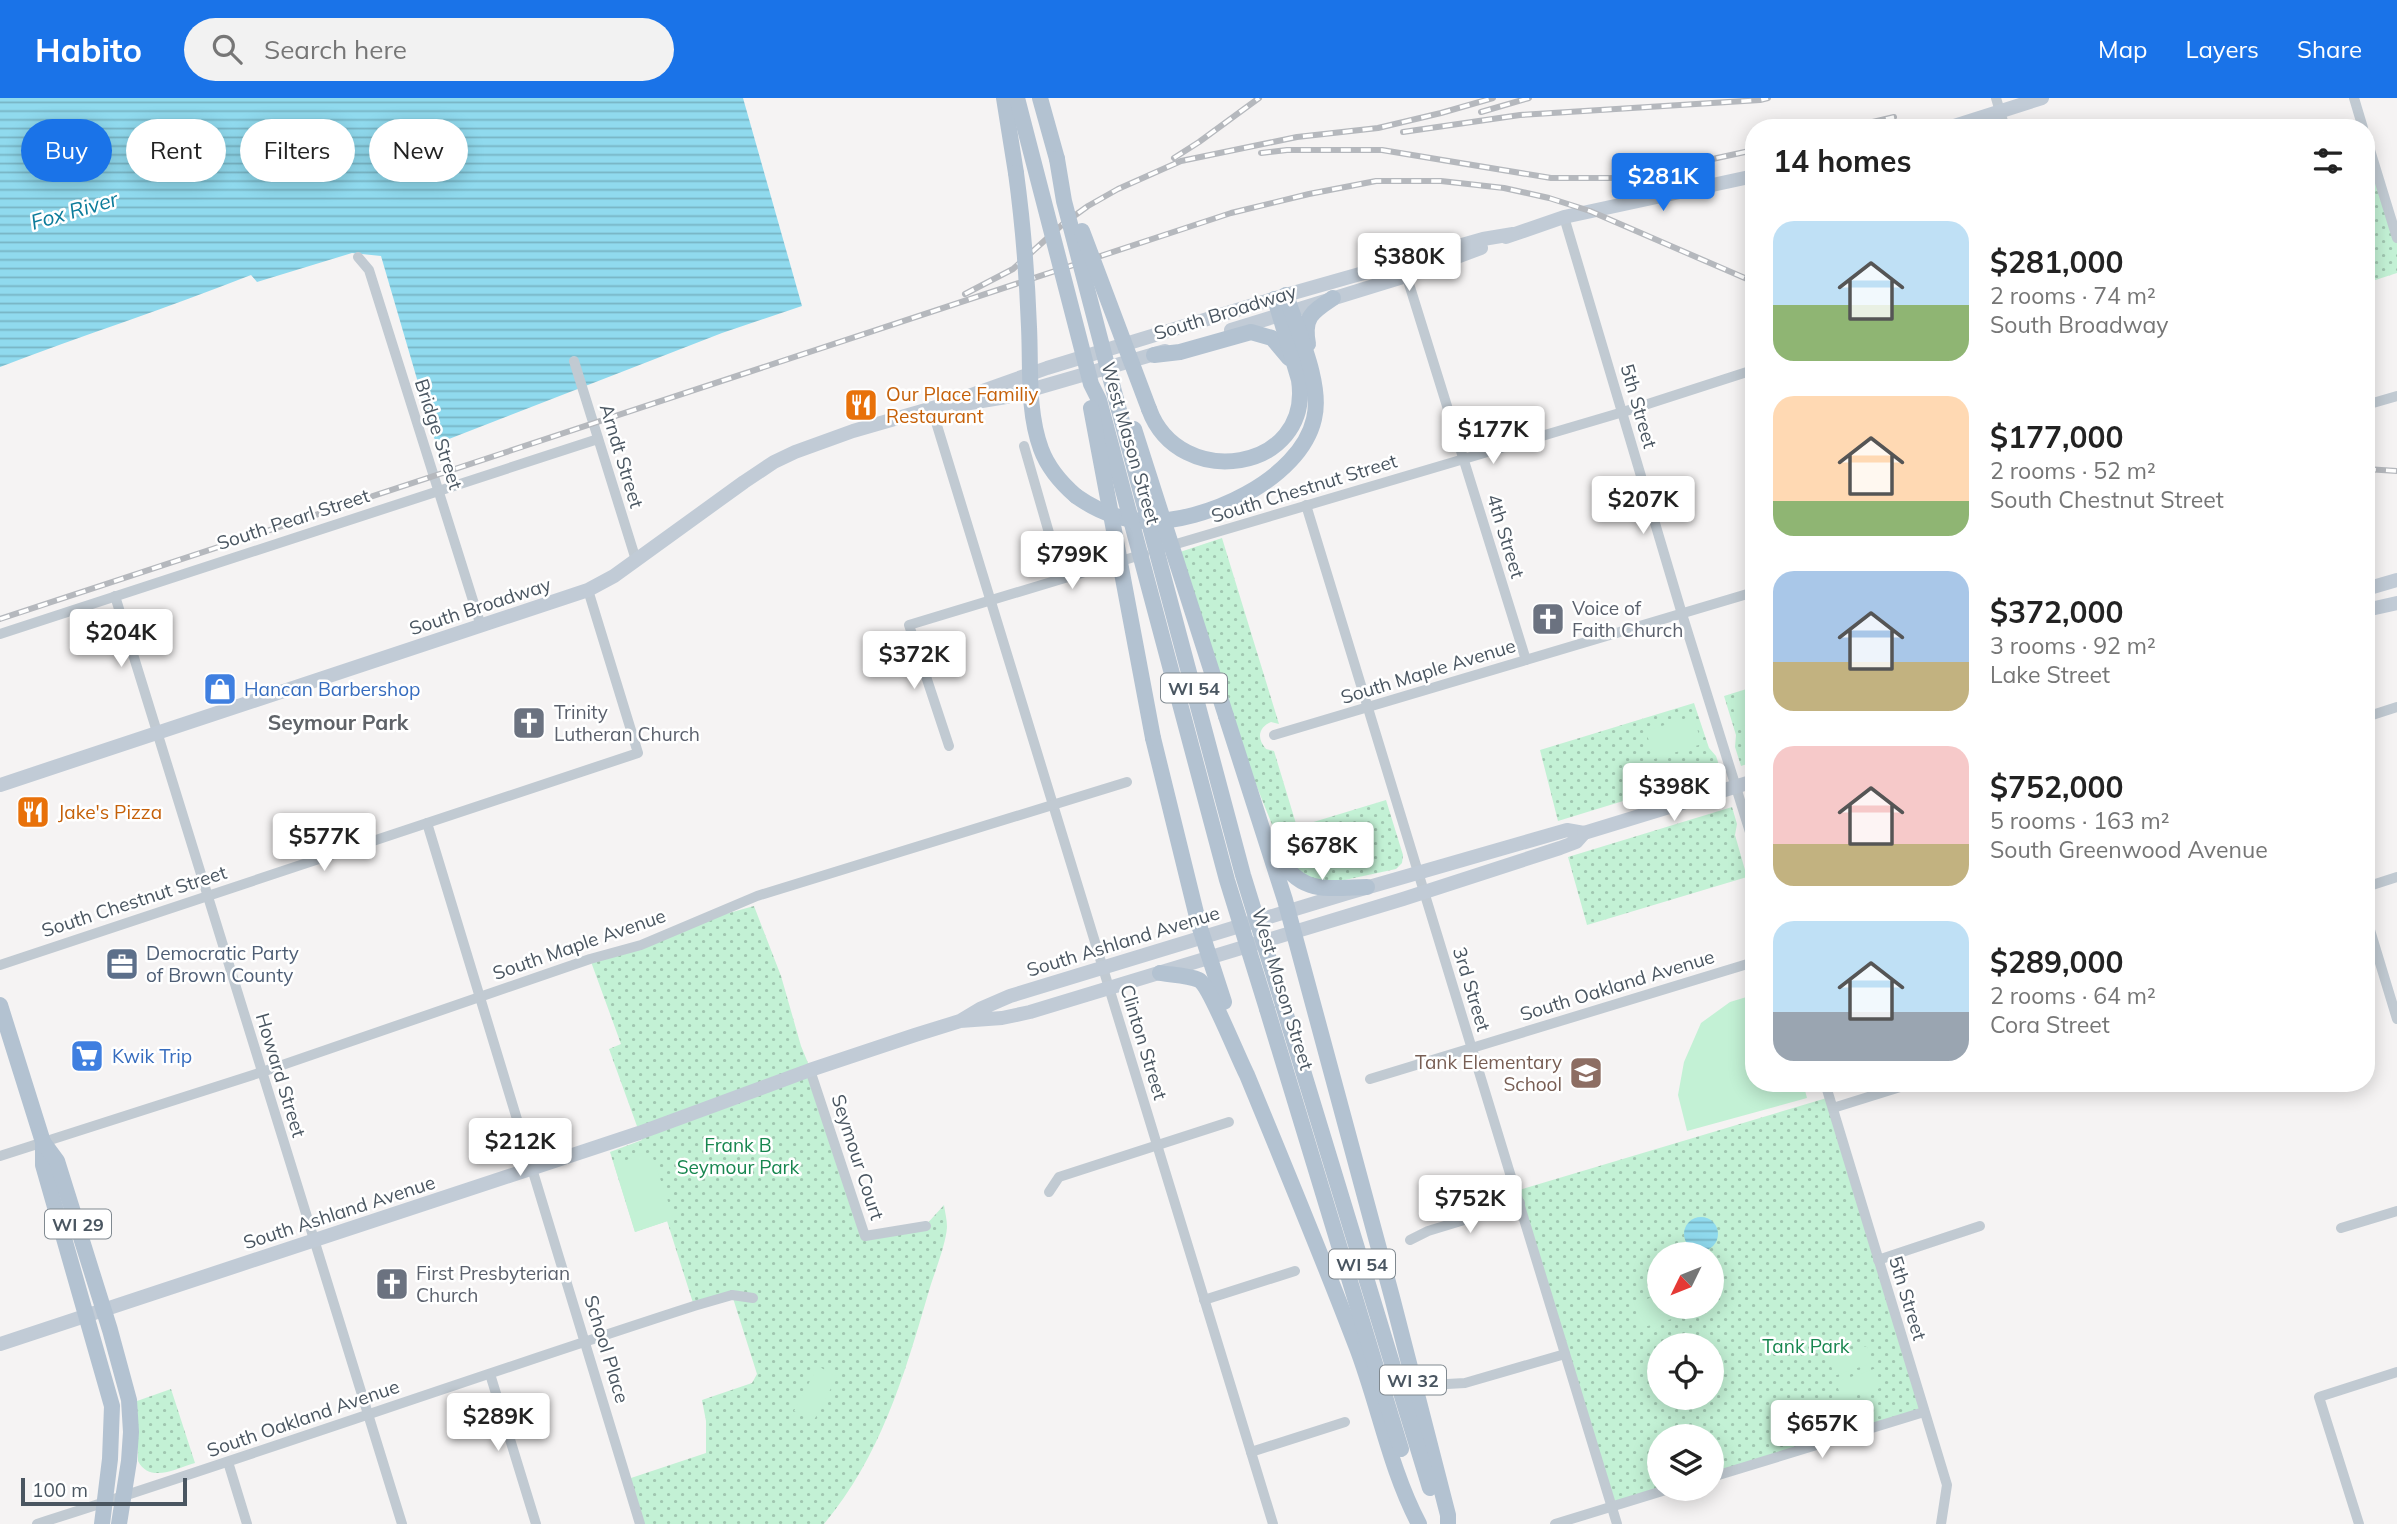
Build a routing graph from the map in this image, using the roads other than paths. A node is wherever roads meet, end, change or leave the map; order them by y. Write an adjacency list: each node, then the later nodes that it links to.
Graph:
1 (1004, 98): 26 (main road, bridge)
2 (1017, 98): 25 (main road, West Mason Street / WI 54, bridge)
3 (1041, 98): 9 (main road, West Mason Street / WI 54)
4 (2042, 98): 6 (street)
5 (2354, 98): 8 (street)
6 (1998, 104): 7 (street)
7 (1967, 119)
8 (2360, 119)
9 (1057, 159): 22 (main road, West Mason Street / WI 54, bridge); 24 (main road, bridge)
10 (2375, 171): 13 (street)
11 (1745, 178): 14 (street, South Broadway)
12 (2397, 194): 13 (street)
13 (2385, 197): 15 (street)
14 (1564, 217): 17 (street, South Broadway); 30 (street, 5th Street)
15 (2397, 238)
16 (358, 257): 34 (street, Bridge Street)
17 (1404, 268): 18 (street, South Broadway); 19 (street, South Broadway); 33 (street, 4th Street)
18 (1334, 298): 19 (street, South Broadway); 26 (main road)
19 (1283, 305): 20 (street, South Broadway); 24 (main road); 26 (main road); 29 (street, South Broadway)
20 (1154, 355): 24 (main road); 29 (street, South Broadway)
21 (574, 362): 31 (street, Arndt Street)
22 (1108, 369): 62 (main road, bridge); 82 (main road, West Mason Street / WI 54, bridge)
23 (1745, 373): 30 (street, South Chestnut Street)
24 (1299, 380)
25 (1091, 384): 72 (main road, bridge); 82 (main road, West Mason Street / WI 54, bridge)
26 (1315, 384)
27 (2397, 396): 28 (street)
28 (2375, 402)
29 (937, 407): 36 (street, South Broadway); 43 (street, Clinton Street)
30 (1623, 412): 33 (street, South Chestnut Street); 46 (street, 5th Street)
31 (598, 439): 34 (street, South Pearl Street); 36 (street, Arndt Street)
32 (1024, 446): 37 (street)
33 (1465, 458): 35 (street, South Chestnut Street); 49 (street, 4th Street)
34 (439, 489): 42 (street, South Pearl Street); 47 (street, Bridge Street)
35 (1306, 505): 37 (street, South Chestnut Street); 51 (street, 3rd Street)
36 (636, 560): 40 (street, South Broadway)
37 (1062, 578): 43 (street, South Chestnut Street)
38 (2397, 580): 39 (street)
39 (2375, 586)
40 (589, 590): 47 (street, South Broadway); 61 (street, South Chestnut Street)
41 (1745, 595): 46 (street, South Maple Avenue)
42 (115, 596): 48 (street, South Pearl Street); 53 (street, Howard Street)
43 (990, 599): 55 (street, South Chestnut Street); 59 (street, Clinton Street)
44 (2397, 603): 45 (street)
45 (2375, 608)
46 (1682, 614): 49 (street, South Maple Avenue); 60 (street, 5th Street)
47 (481, 626): 53 (street, South Broadway)
48 (0, 634)
49 (1525, 660): 51 (street, South Maple Avenue)
50 (2397, 707): 52 (street)
51 (1367, 708): 54 (street, South Maple Avenue); 64 (street, 3rd Street)
52 (2375, 714)
53 (157, 733): 58 (street, South Broadway); 69 (street, Howard Street)
54 (1274, 735)
55 (949, 746)
56 (1126, 782): 59 (street, South Maple Avenue)
57 (1745, 784): 63 (street, South Ashland Avenue, bridge)
58 (0, 785)
59 (1053, 804): 77 (street, Clinton Street); 80 (street, South Maple Avenue)
60 (1745, 816)
61 (427, 823): 69 (street, South Chestnut Street); 80 (street, School Place)
62 (1264, 831): 67 (main road); 70 (main road)
63 (1584, 833): 64 (street, South Ashland Avenue); 68 (street, South Ashland Avenue)
64 (1418, 873): 67 (street, South Ashland Avenue); 68 (street, 3rd Street)
65 (2397, 877): 66 (street)
66 (2375, 884)
67 (1367, 887): 70 (street, South Ashland Avenue)
68 (1424, 891): 71 (street, South Ashland Avenue); 85 (street, 3rd Street)
69 (207, 895): 75 (street, South Chestnut Street); 87 (street, Howard Street)
70 (1289, 912): 71 (main road, WI 32); 72 (street, South Ashland Avenue)
71 (1294, 932): 74 (street, South Ashland Avenue); 138 (main road, WI 32)
72 (1203, 937): 74 (main road); 77 (street, South Ashland Avenue)
73 (2375, 947): 83 (street)
74 (1209, 958): 78 (street, South Ashland Avenue); 88 (main road, WI 32)
75 (0, 965)
76 (1745, 965): 85 (street, South Oakland Avenue)
77 (1103, 967): 79 (street, Clinton Street); 84 (street, South Ashland Avenue)
78 (1160, 973): 79 (street, South Ashland Avenue); 88 (main road)
79 (1109, 989): 84 (street, South Ashland Avenue); 95 (street, Clinton Street)
80 (480, 996): 87 (street, South Maple Avenue); 97 (street, School Place)
81 (0, 1005): 94 (main road, WI 29)
82 (1275, 1007): 136 (main road, West Mason Street / WI 54); 137 (main road, West Mason Street / WI 54)
83 (2397, 1019)
84 (960, 1021): 86 (street, South Ashland Avenue)
85 (1472, 1048): 89 (street, South Oakland Avenue); 99 (street, 3rd Street)
86 (810, 1070): 97 (street, South Ashland Avenue); 101 (street, Seymour Court)
87 (262, 1072): 94 (street, South Maple Avenue); 104 (street, Howard Street)
88 (1247, 1075): 136 (main road, WI 32)
89 (1370, 1079)
90 (1828, 1092): 92 (street, 5th Street)
91 (1884, 1092): 92 (street)
92 (1833, 1108): 106 (street, 5th Street)
93 (1229, 1122): 95 (street)
94 (43, 1142): 96 (street, South Maple Avenue); 110 (main road, WI 29); 111 (main road, WI 29)
95 (1157, 1144): 98 (street); 109 (street, Clinton Street)
96 (0, 1156)
97 (533, 1167): 104 (street, South Ashland Avenue); 112 (street, School Place)
98 (1049, 1192)
99 (1520, 1203): 105 (street); 114 (street, 3rd Street)
100 (2397, 1211): 103 (street)
101 (926, 1226)
102 (1980, 1226): 106 (street)
103 (2341, 1228)
104 (314, 1240): 110 (street, South Ashland Avenue); 119 (street, Howard Street)
105 (1410, 1240)
106 (1878, 1260): 118 (street, 5th Street)
107 (1295, 1271): 109 (street)
108 (753, 1298): 112 (street, South Oakland Avenue)
109 (1205, 1300): 121 (street, Clinton Street)
110 (104, 1310): 111 (street, South Ashland Avenue); 124 (main road, WI 29)
111 (86, 1316): 113 (street, South Ashland Avenue); 126 (main road, WI 29)
112 (586, 1340): 116 (street, South Oakland Avenue); 134 (street, School Place)
113 (0, 1343)
114 (1565, 1354): 117 (street); 127 (street, 3rd Street)
115 (2397, 1372): 142 (street)
116 (490, 1374): 119 (street, South Oakland Avenue); 133 (street)
117 (1447, 1384)
118 (1924, 1412): 123 (street); 141 (street, 5th Street)
119 (368, 1414): 122 (street, South Oakland Avenue); 132 (street, Howard Street)
120 (1345, 1422): 121 (street)
121 (1251, 1452): 135 (street, Clinton Street)
122 (228, 1462): 124 (street, South Oakland Avenue); 131 (street)
123 (1724, 1472)
124 (123, 1495): 126 (street, South Oakland Avenue); 130 (main road, WI 29)
125 (1647, 1496): 127 (street)
126 (105, 1501): 128 (street, South Oakland Avenue); 129 (main road, WI 29)
127 (1612, 1507): 139 (street); 140 (street, 3rd Street)
128 (37, 1524)
129 (102, 1524)
130 (119, 1524)
131 (247, 1524)
132 (402, 1524)
133 (536, 1524)
134 (640, 1524)
135 (1273, 1524)
136 (1421, 1524)
137 (1441, 1524)
138 (1448, 1524)
139 (1555, 1524)
140 (1617, 1524)
141 (1941, 1524)
142 (2358, 1524)

